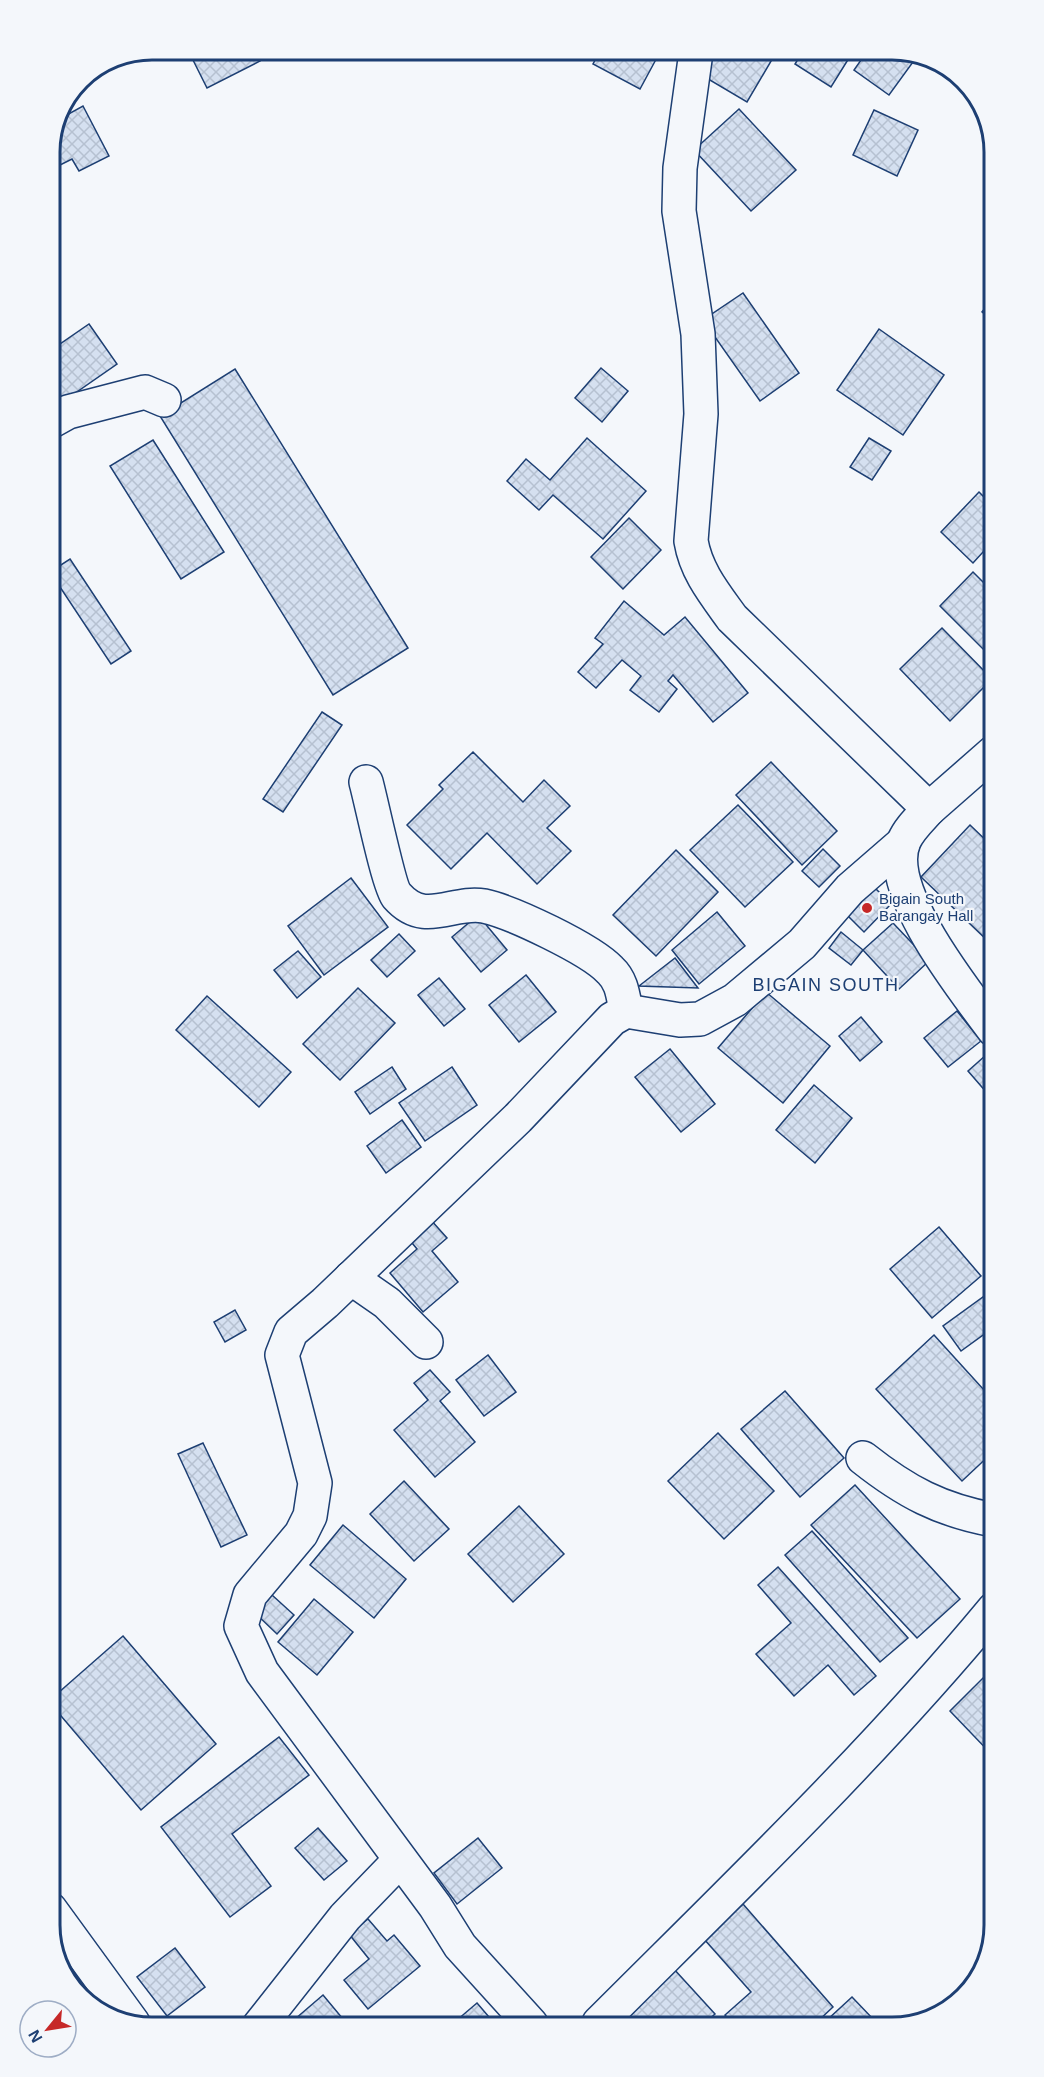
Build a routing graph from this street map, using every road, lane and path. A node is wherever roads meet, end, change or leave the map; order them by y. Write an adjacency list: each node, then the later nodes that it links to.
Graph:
1 (695, 60): 6 (street)
2 (164, 400): 3 (street)
3 (60, 416)
4 (984, 761): 6 (street)
5 (366, 782): 8 (street)
6 (929, 809): 7 (street)
7 (903, 843): 8 (street); 9 (street)
8 (626, 1011): 10 (street)
9 (984, 1017)
10 (351, 1278): 11 (street); 15 (street)
11 (426, 1342)
12 (863, 1458): 13 (street)
13 (984, 1518)
14 (984, 1621): 20 (street)
15 (399, 1860): 18 (street); 19 (street)
16 (60, 1923): 17 (street)
17 (125, 2013)
18 (266, 2017)
19 (525, 2017)
20 (605, 2017)

